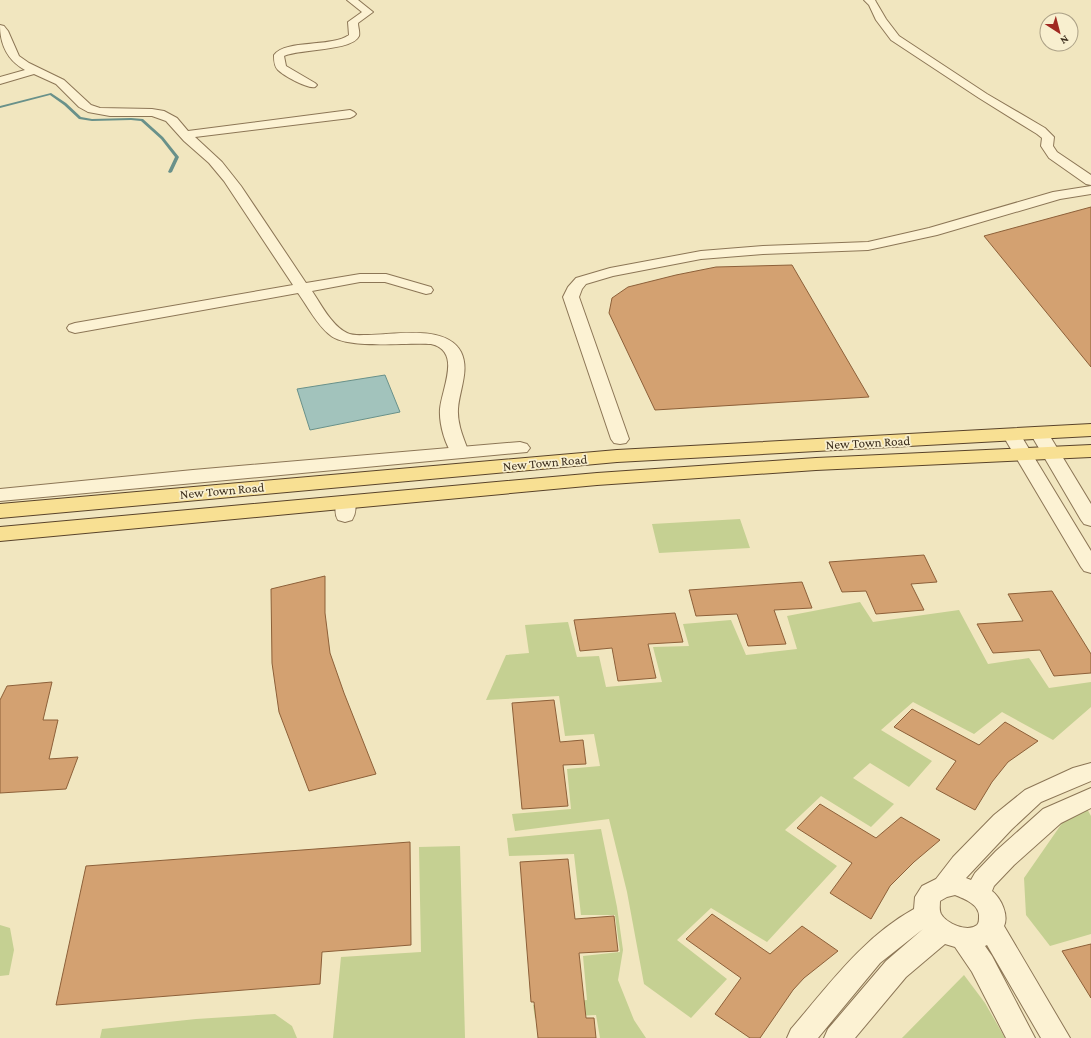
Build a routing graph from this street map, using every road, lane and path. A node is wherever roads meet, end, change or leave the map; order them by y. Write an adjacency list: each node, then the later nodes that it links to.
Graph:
1 (352, 0): 6 (street)
2 (869, 0): 9 (street)
3 (0, 28): 4 (street)
4 (35, 70): 5 (street); 8 (street)
5 (0, 81)
6 (311, 85)
7 (350, 114): 8 (street)
8 (185, 135): 11 (street)
9 (1091, 181)
10 (1091, 190): 17 (street)
11 (304, 289): 12 (street); 13 (street); 20 (street)
12 (426, 290)
13 (75, 328)
14 (1091, 430): 15 (main road, New Town Road)
15 (1039, 433): 16 (main road, New Town Road); 21 (street)
16 (1011, 434): 22 (street); 24 (main road, New Town Road)
17 (620, 440)
18 (520, 448): 20 (street)
19 (1091, 451): 21 (main road)
20 (460, 453): 23 (street)
21 (1051, 453): 22 (main road, New Town Road); 25 (street)
22 (1024, 455): 26 (main road, New Town Road); 27 (street)
23 (0, 495)
24 (0, 511)
25 (1091, 520)
26 (0, 534)
27 (1091, 567)
28 (1091, 772): 30 (street)
29 (1091, 797): 31 (street)
30 (945, 886): 31 (street); 32 (street)
31 (978, 893): 33 (street)
32 (944, 928): 33 (street); 34 (street); 35 (street); 36 (street)
33 (992, 928): 37 (street)
34 (801, 1038)
35 (838, 1038)
36 (1021, 1038)
37 (1056, 1038)

